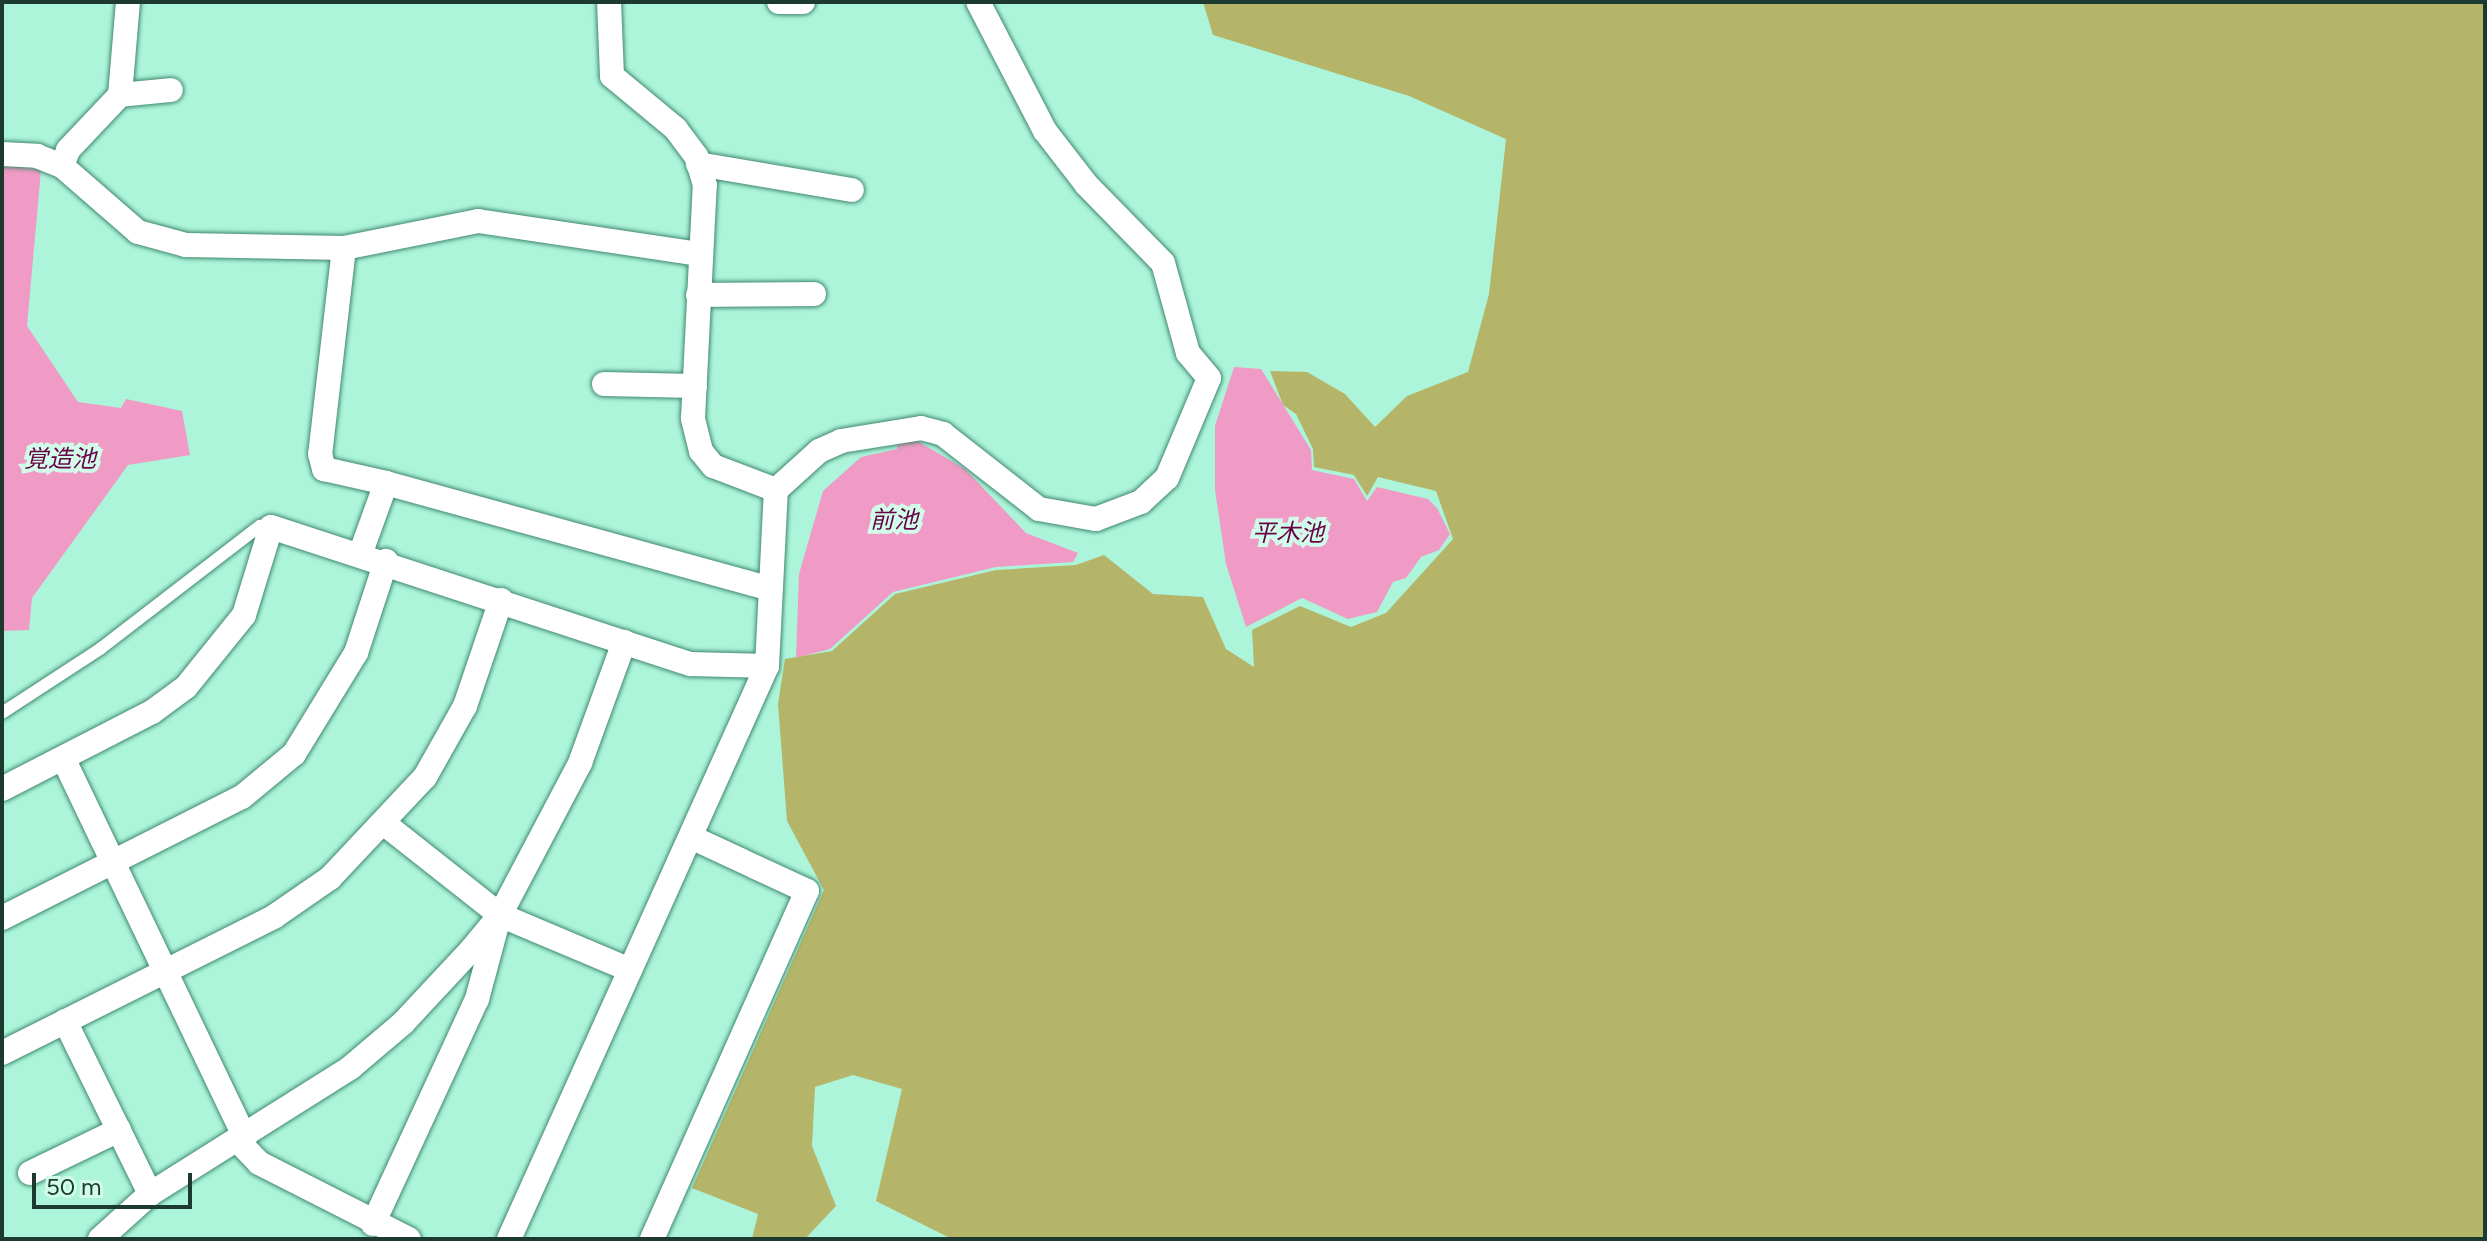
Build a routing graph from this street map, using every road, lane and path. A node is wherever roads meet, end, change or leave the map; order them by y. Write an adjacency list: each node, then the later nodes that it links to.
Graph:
1 (128, 2): 7 (street)
2 (609, 2): 9 (street)
3 (779, 2): 4 (street)
4 (803, 2)
5 (978, 2): 19 (street)
6 (171, 90): 7 (street)
7 (120, 95): 10 (street)
8 (2, 154): 10 (street)
9 (698, 164): 11 (street); 13 (street)
10 (62, 166): 12 (street)
11 (852, 190)
12 (344, 248): 13 (street); 18 (street)
13 (699, 254): 15 (street)
14 (814, 294): 15 (street)
15 (698, 295): 17 (street)
16 (604, 384): 17 (street)
17 (695, 386): 19 (street)
18 (386, 483): 21 (street); 23 (street)
19 (776, 490): 23 (street)
20 (271, 527): 21 (street); 27 (lane); 28 (street)
21 (360, 555): 22 (street)
22 (386, 561): 24 (street); 32 (street)
23 (771, 589): 26 (street)
24 (501, 600): 25 (street); 30 (street)
25 (624, 642): 26 (street); 33 (street)
26 (767, 666): 31 (street)
27 (2, 713)
28 (64, 760): 29 (street); 32 (street)
29 (2, 789)
30 (386, 825): 33 (street); 36 (street)
31 (693, 838): 35 (street); 47 (street)
32 (114, 864): 34 (street); 36 (street)
33 (500, 915): 35 (street); 40 (street); 43 (street)
34 (2, 918)
35 (630, 970): 46 (street)
36 (164, 971): 37 (street); 40 (street)
37 (65, 1021): 38 (street); 39 (street)
38 (2, 1053)
39 (119, 1130): 41 (street); 42 (street)
40 (242, 1140): 42 (street); 43 (street)
41 (30, 1173)
42 (150, 1194): 44 (street)
43 (373, 1224): 45 (street)
44 (100, 1239)
45 (409, 1239)
46 (509, 1239)
47 (652, 1239)

